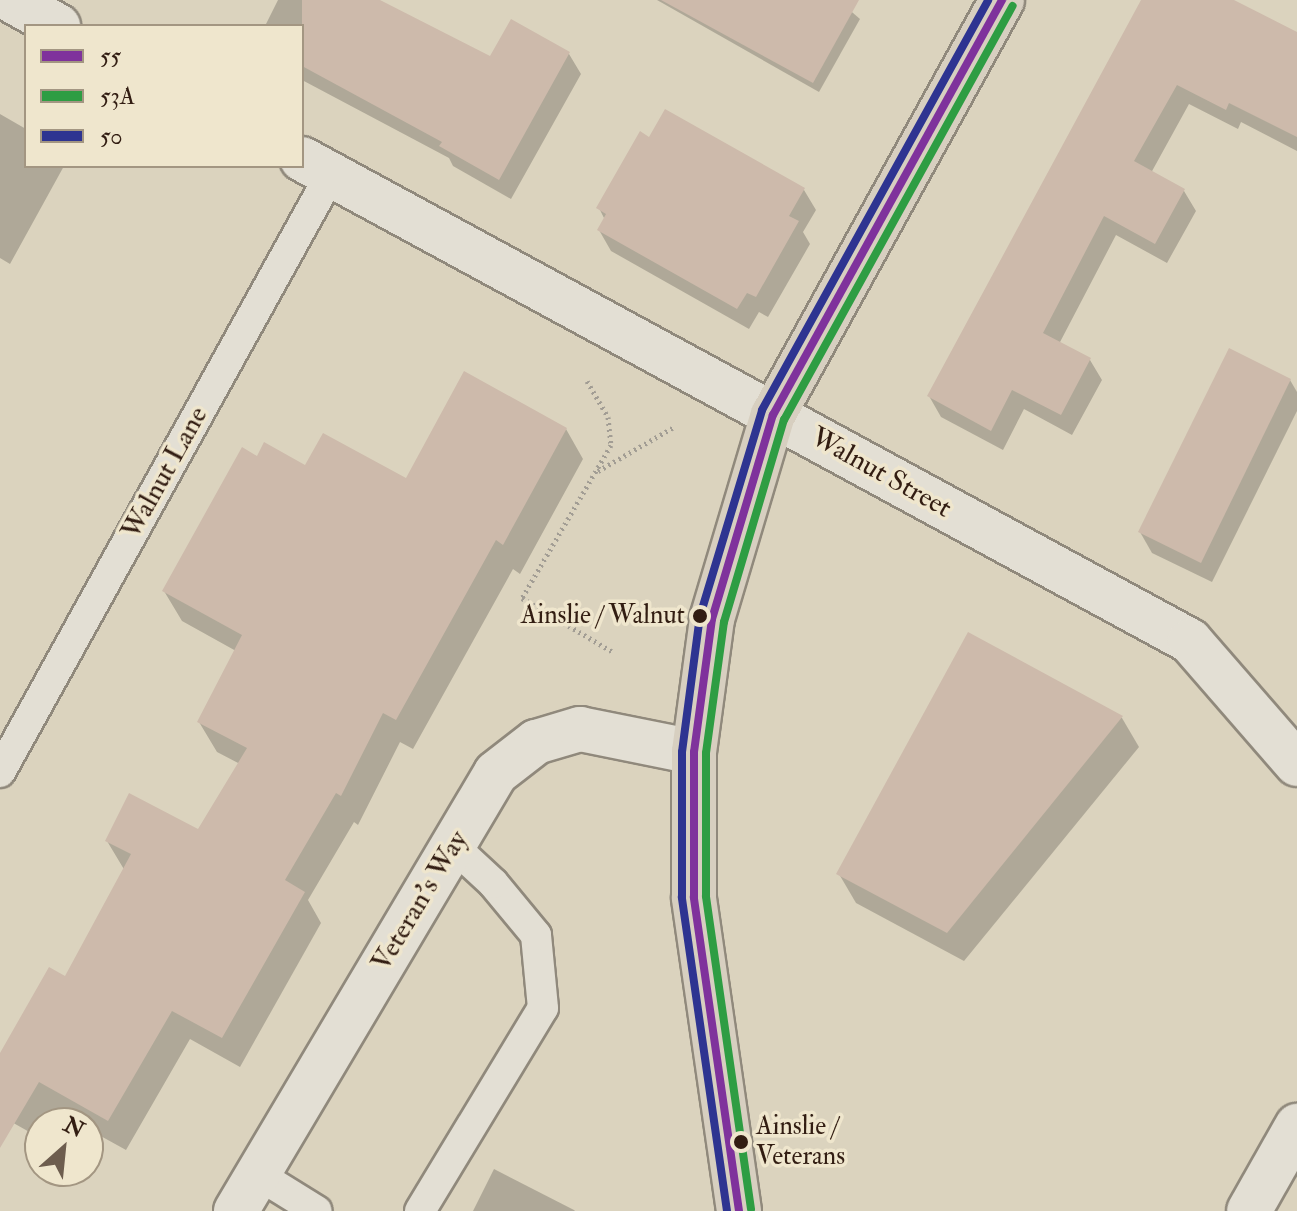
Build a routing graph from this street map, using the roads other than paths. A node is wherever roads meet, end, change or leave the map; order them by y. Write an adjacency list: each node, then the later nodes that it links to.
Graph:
1 (11, 0): 3 (street)
2 (1002, 0): 5 (main road)
3 (54, 24)
4 (316, 166): 5 (street, Walnut Street); 8 (lane, Walnut Lane)
5 (773, 415): 6 (main road); 7 (street, Walnut Street)
6 (694, 752): 9 (street, Veteran's Way); 14 (main road)
7 (1297, 764)
8 (0, 772)
9 (453, 846): 11 (street, Veteran's Way); 13 (lane)
10 (1297, 1126): 15 (street)
11 (247, 1193): 12 (lane)
12 (317, 1211)
13 (420, 1211)
14 (739, 1211)
15 (1249, 1211)

